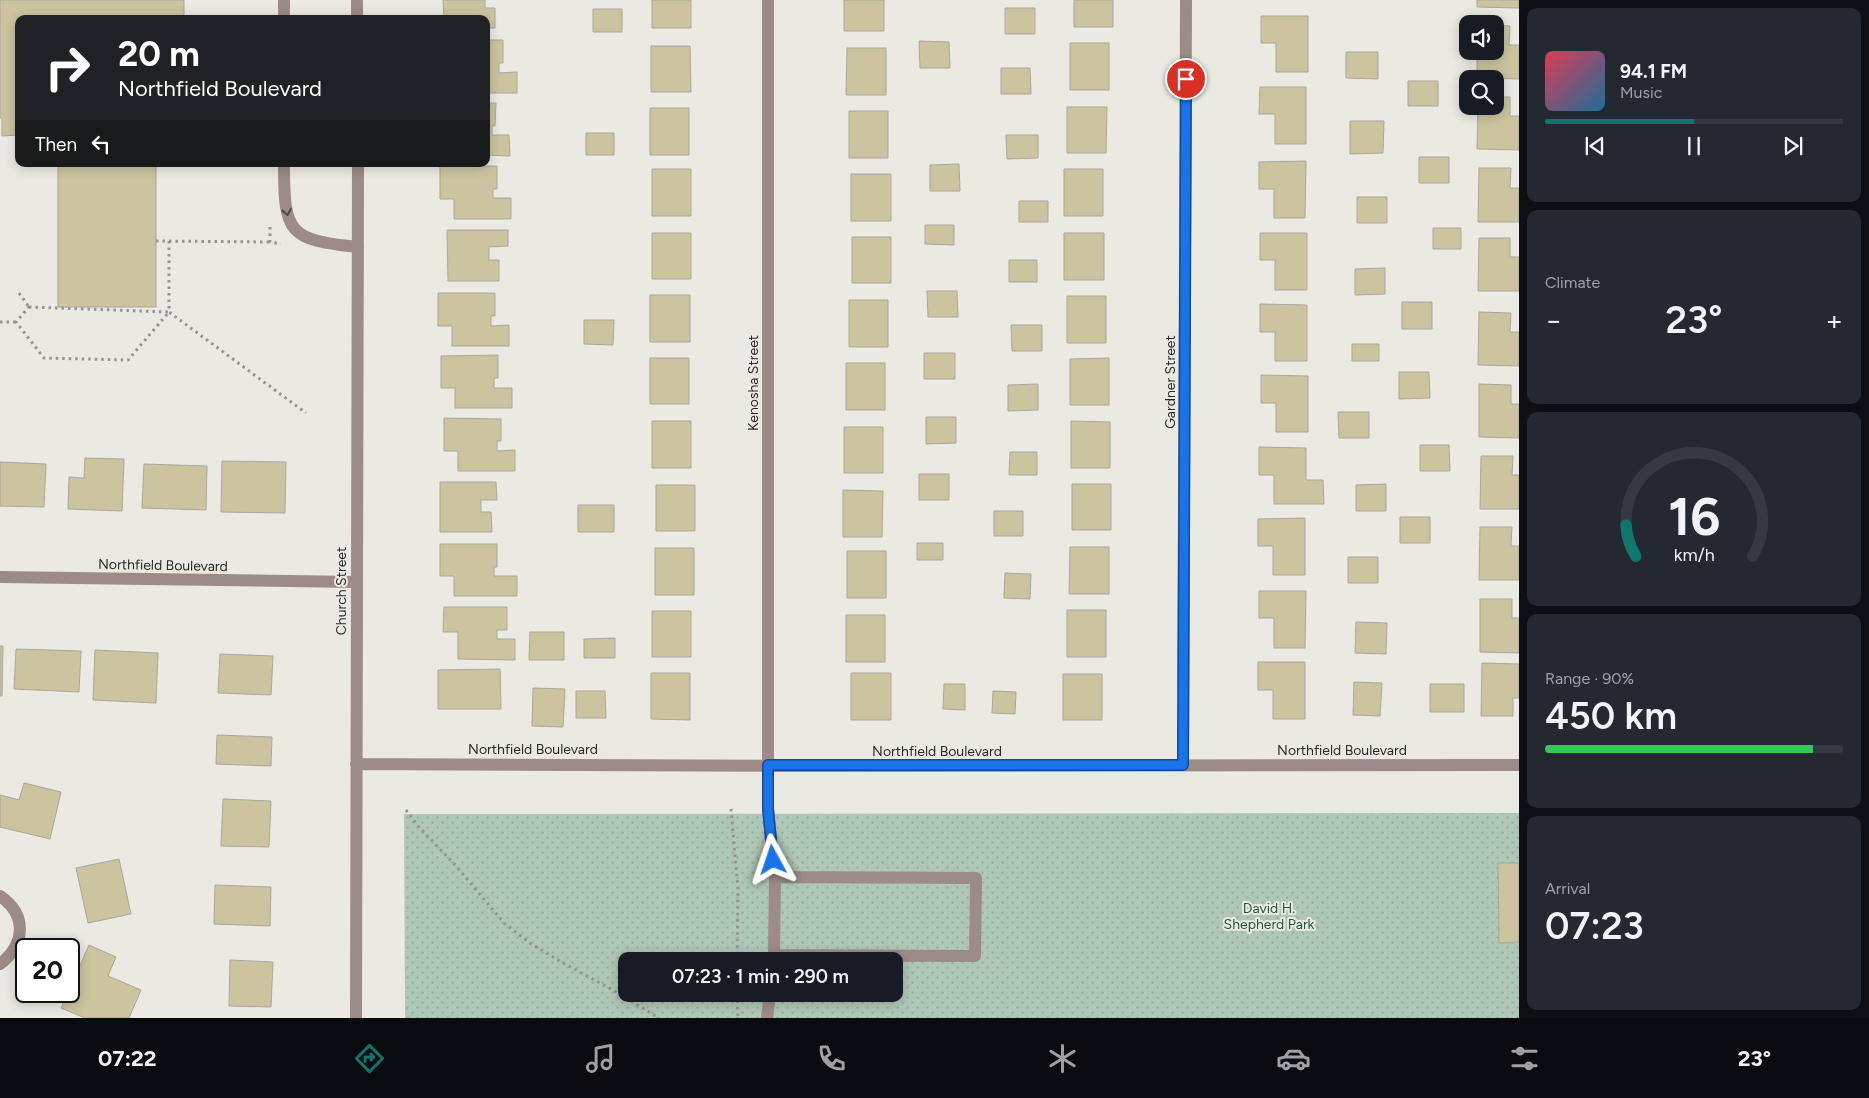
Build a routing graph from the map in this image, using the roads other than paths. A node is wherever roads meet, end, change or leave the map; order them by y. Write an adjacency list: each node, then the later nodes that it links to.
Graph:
1 (284, 0): 5 (street)
2 (357, 0): 6 (street)
3 (768, 0): 13 (street, Kenosha Street)
4 (1186, 0): 14 (street, Gardner Street)
5 (284, 15)
6 (357, 15)
7 (284, 167): 9 (street, one-way to 9)
8 (358, 167): 9 (street, Church Street)
9 (358, 247): 11 (street, Church Street)
10 (0, 578): 11 (street, Northfield Boulevard)
11 (356, 582): 12 (street, Church Street)
12 (356, 764): 13 (street, Northfield Boulevard); 22 (street, Church Street)
13 (768, 765): 14 (street, Northfield Boulevard); 16 (street, Kenosha Street)
14 (1183, 765): 15 (street, Northfield Boulevard)
15 (1519, 765)
16 (774, 878): 18 (street, Kenosha Street); 19 (street)
17 (0, 896): 20 (street)
18 (774, 952)
19 (903, 957)
20 (0, 964)
21 (769, 1002): 23 (street)
22 (356, 1018)
23 (767, 1018)

